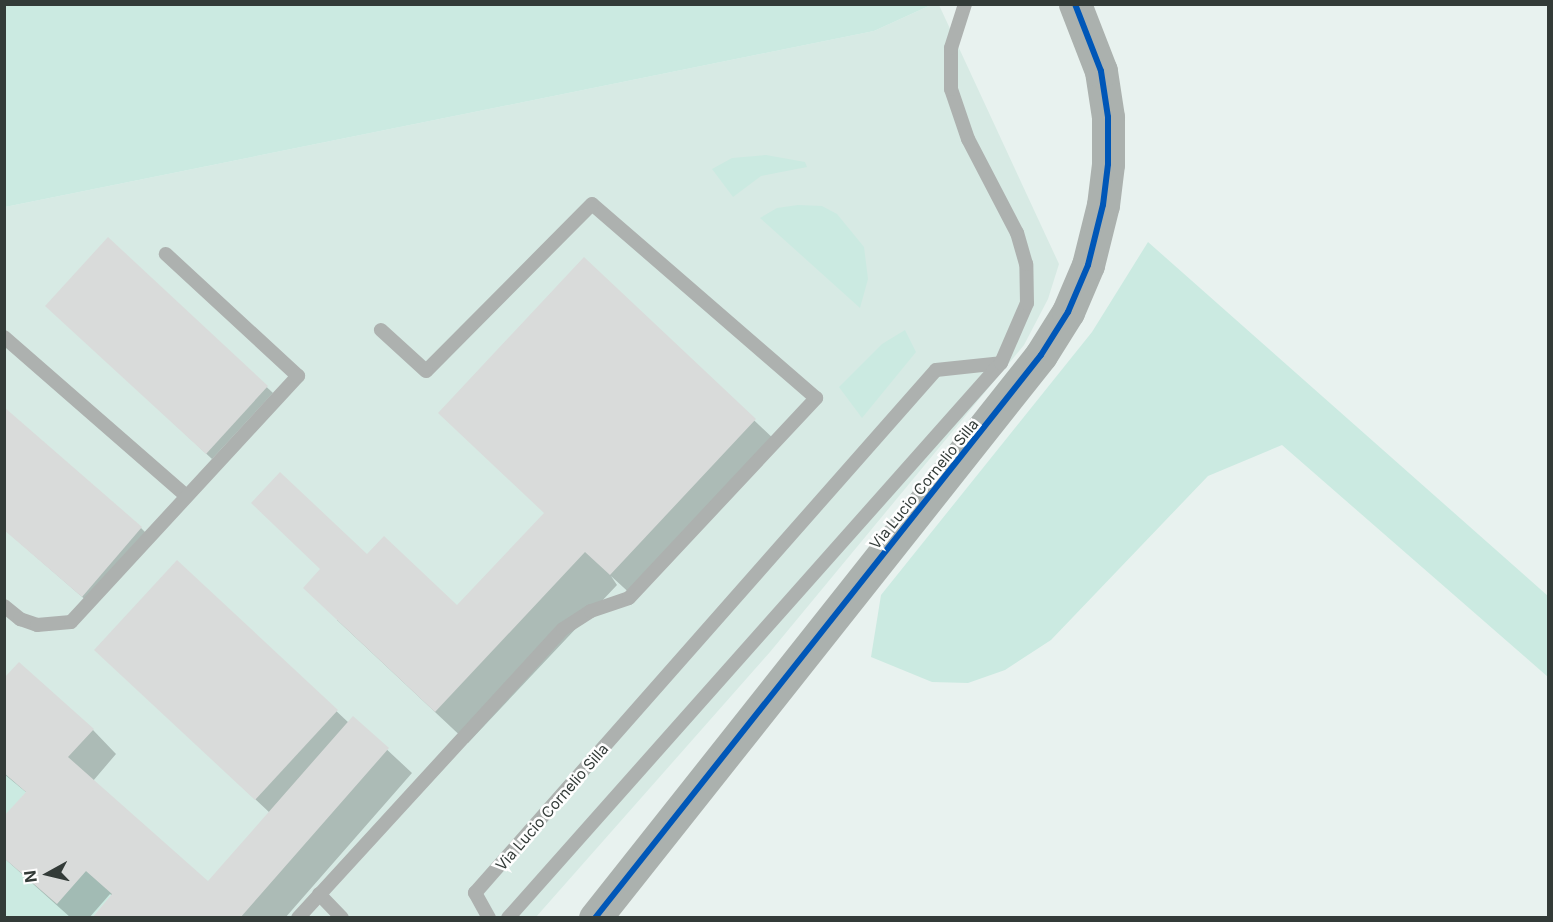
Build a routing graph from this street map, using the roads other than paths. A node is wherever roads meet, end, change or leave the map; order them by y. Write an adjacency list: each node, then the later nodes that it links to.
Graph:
1 (965, 4): 6 (lane, Via Lucio Cornelio Silla)
2 (1075, 4): 14 (street, Via Lucio Cornelio Silla)
3 (166, 254): 7 (lane)
4 (381, 330): 9 (lane)
5 (4, 337): 7 (lane)
6 (1001, 363): 12 (lane, Via Lucio Cornelio Silla); 13 (lane, Via Lucio Cornelio Silla)
7 (186, 496): 8 (lane)
8 (4, 606)
9 (319, 894): 10 (lane); 11 (lane)
10 (298, 918)
11 (342, 918)
12 (489, 918)
13 (508, 918)
14 (595, 918)

